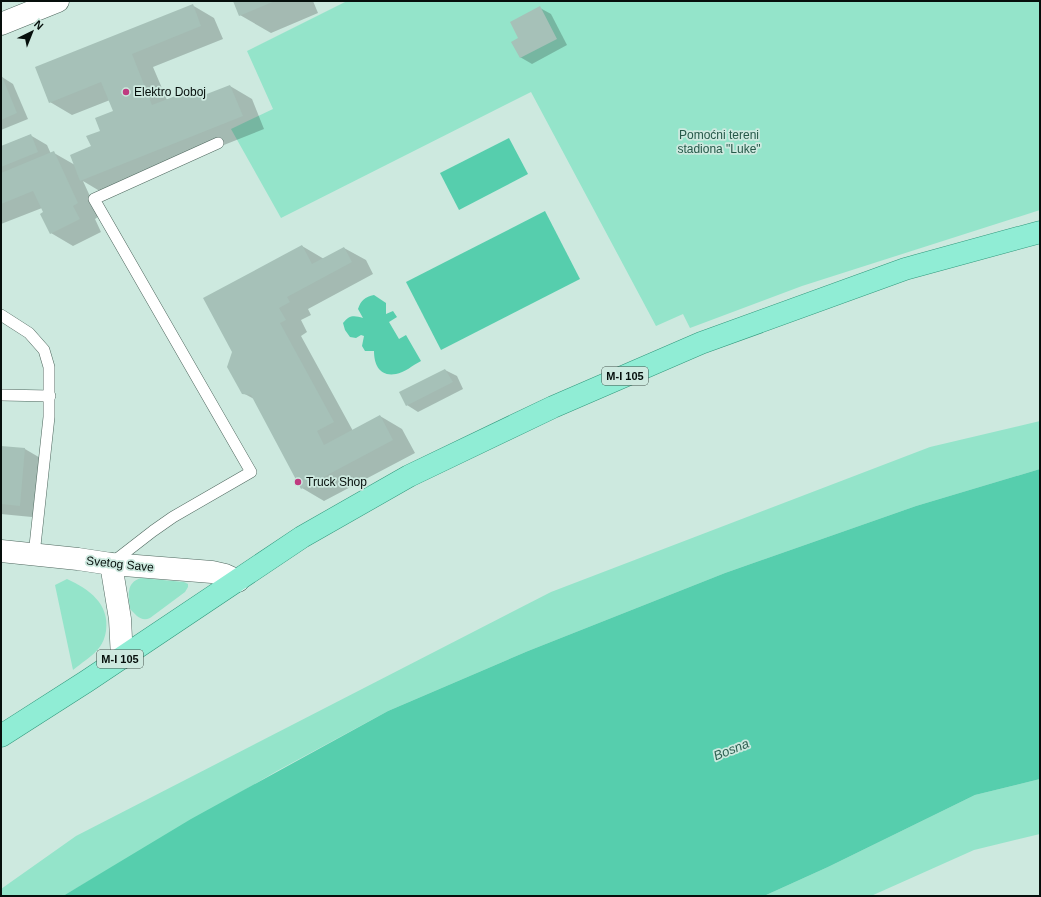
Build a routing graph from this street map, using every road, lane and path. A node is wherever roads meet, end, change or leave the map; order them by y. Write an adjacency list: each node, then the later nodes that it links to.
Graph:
1 (58, 1): 2 (street)
2 (1, 24)
3 (218, 142): 10 (lane)
4 (1040, 232): 11 (main road, M-I 105)
5 (1, 315): 7 (lane)
6 (1, 395): 7 (lane)
7 (50, 396): 9 (lane)
8 (1, 551): 9 (street, Svetog Save)
9 (34, 555): 10 (street, Svetog Save)
10 (111, 564): 11 (street, Svetog Save); 12 (street)
11 (238, 581): 12 (main road, M-I 105)
12 (122, 658): 13 (main road, M-I 105)
13 (1, 736)

